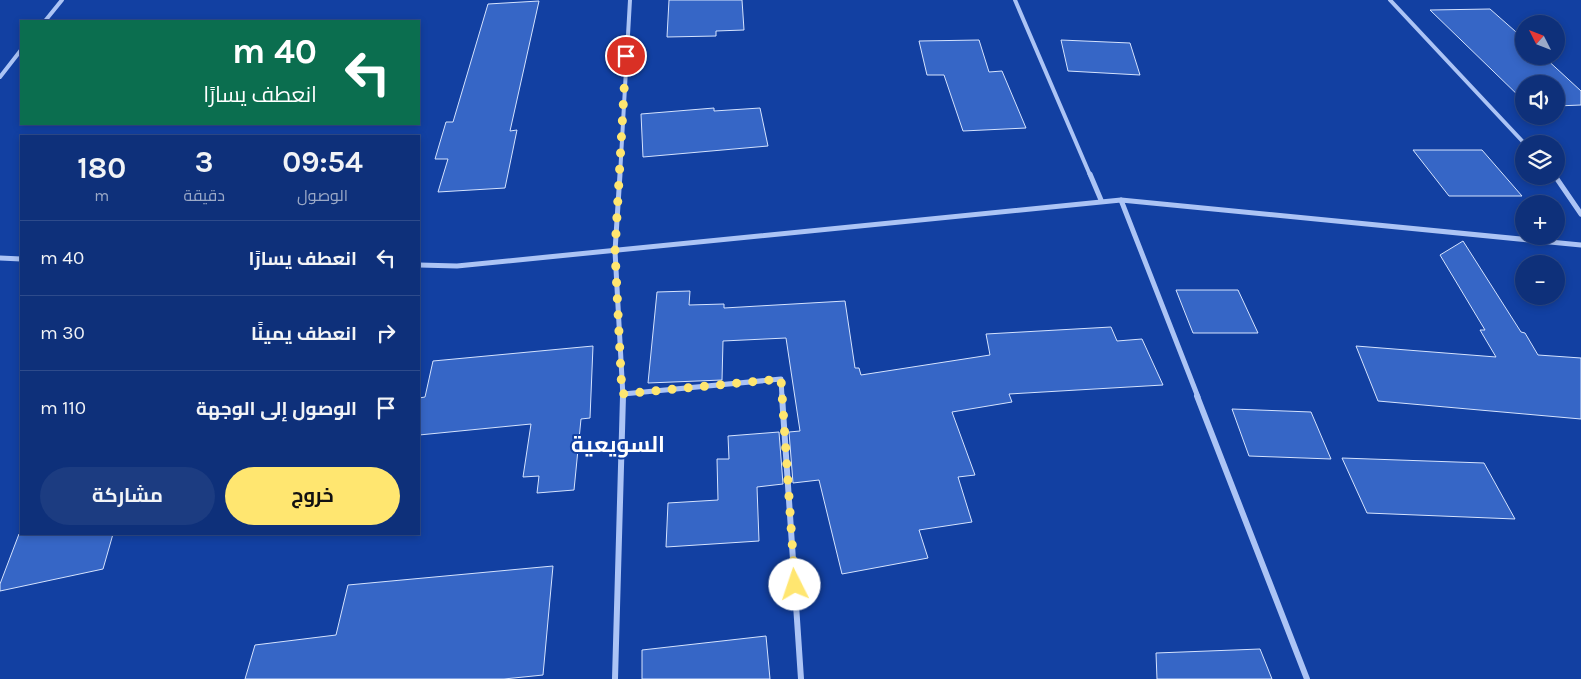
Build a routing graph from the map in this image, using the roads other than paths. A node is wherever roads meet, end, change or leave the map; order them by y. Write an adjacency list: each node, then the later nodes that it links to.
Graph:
1 (62, 0): 5 (street)
2 (630, 0): 14 (street)
3 (1015, 0): 10 (street)
4 (1390, 0): 8 (street)
5 (45, 20)
6 (20, 51): 7 (street)
7 (0, 77)
8 (1516, 135)
9 (1560, 185): 12 (street)
10 (1101, 200): 11 (street); 14 (street)
11 (1122, 200): 13 (street); 21 (street)
12 (1581, 214)
13 (1581, 245)
14 (615, 251): 17 (street); 18 (street)
15 (0, 258): 16 (street)
16 (20, 259)
17 (420, 265)
18 (622, 394): 19 (street); 20 (street)
19 (615, 679)
20 (801, 679)
21 (1307, 679)

